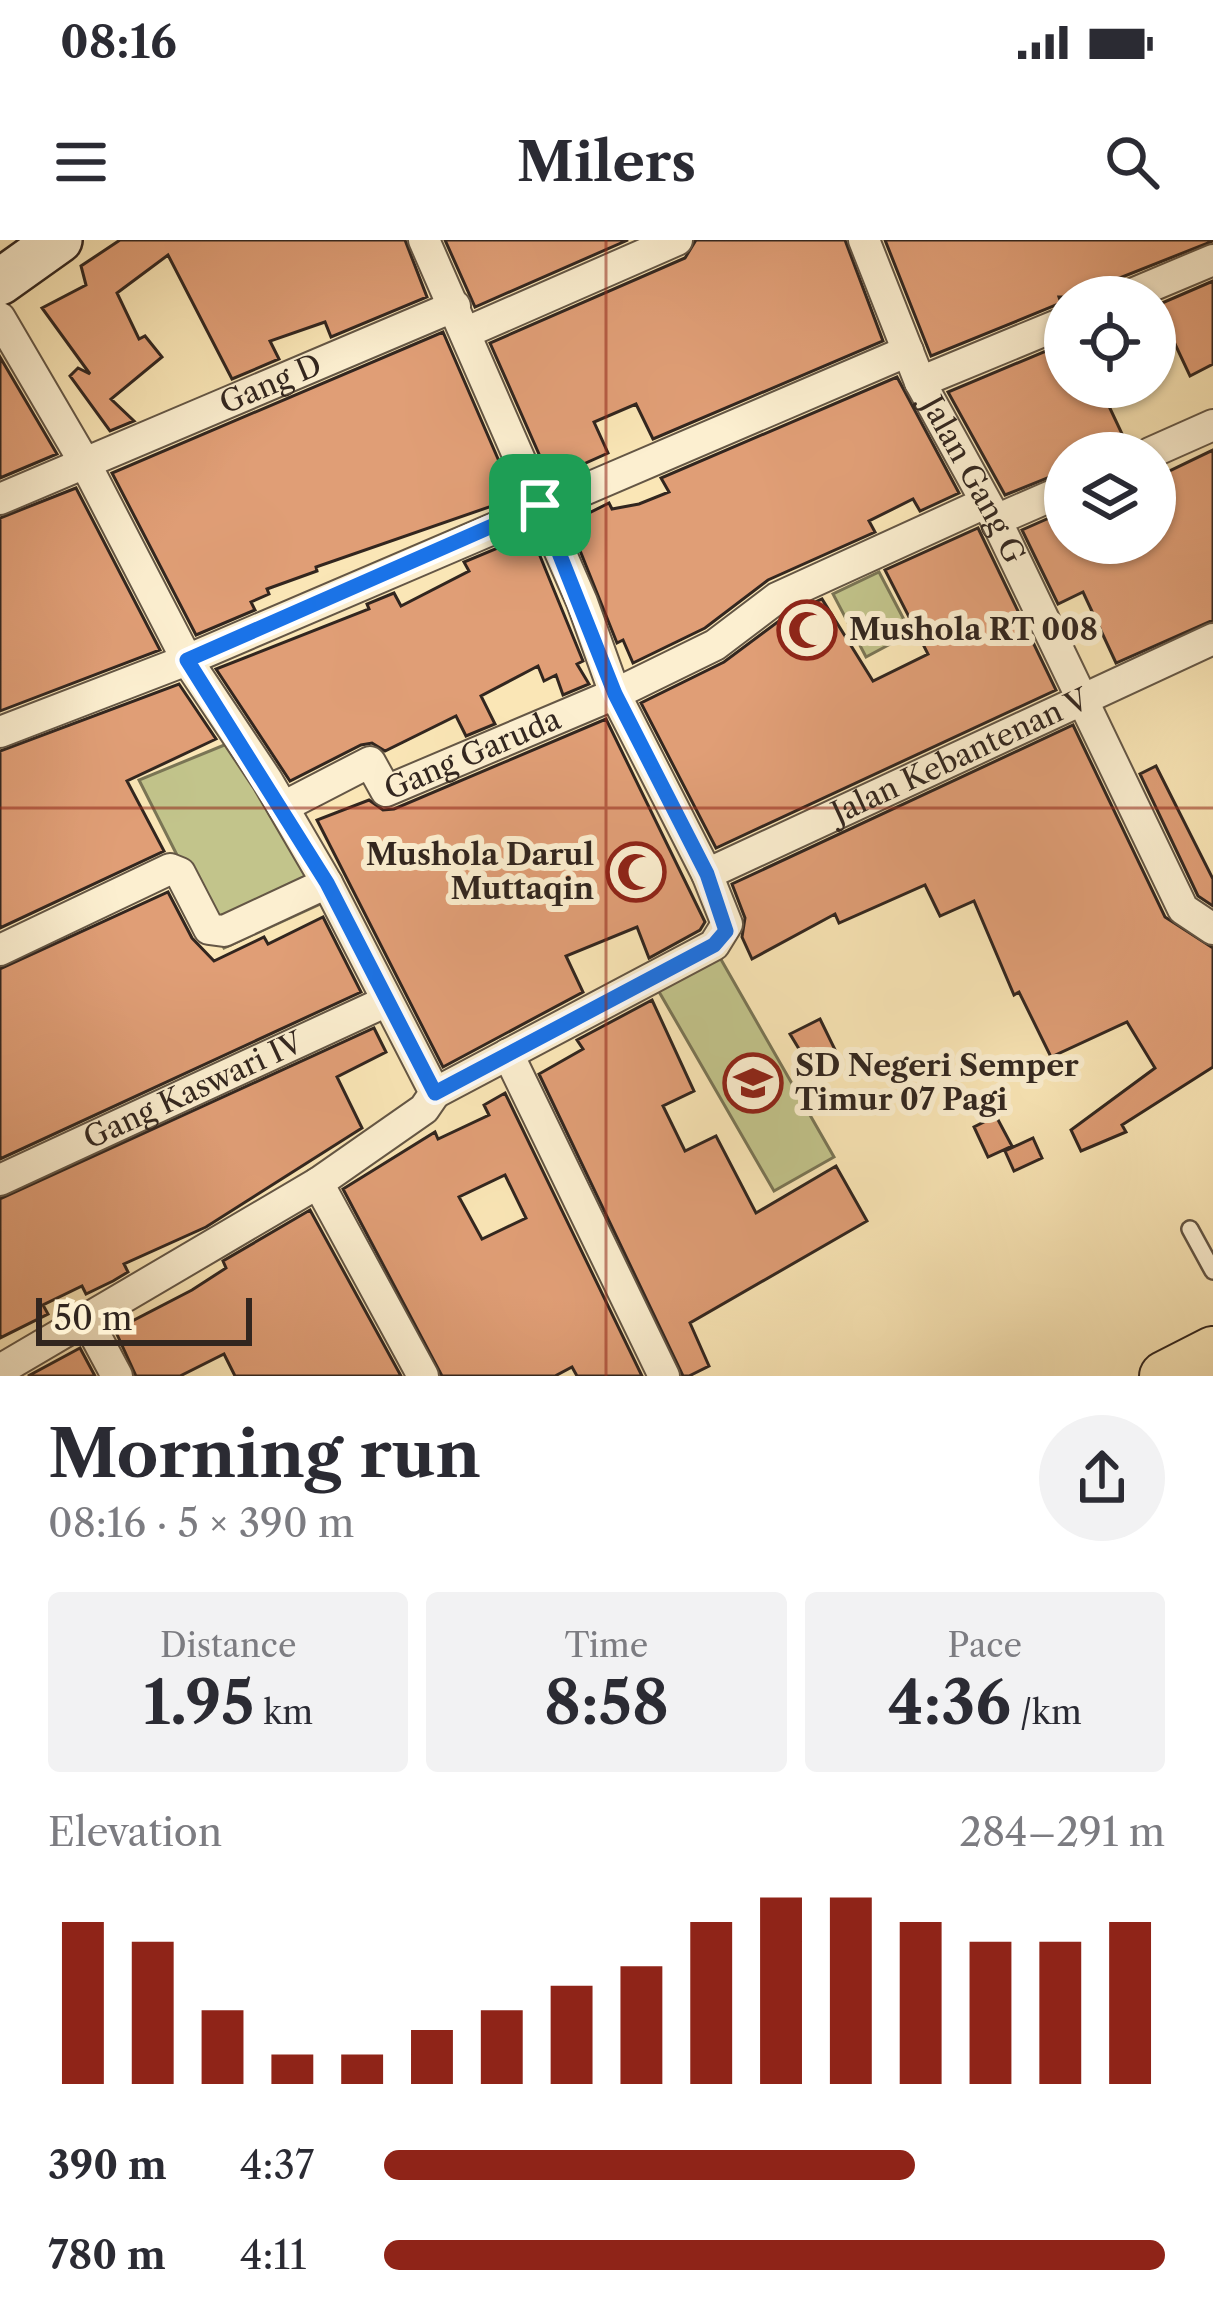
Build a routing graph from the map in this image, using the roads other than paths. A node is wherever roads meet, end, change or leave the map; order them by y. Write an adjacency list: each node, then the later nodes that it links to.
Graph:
1 (59, 240): 7 (street)
2 (424, 240): 9 (street)
3 (677, 240): 9 (street, Gang D)
4 (864, 240): 11 (street, Jalan Gang G)
5 (1213, 260): 6 (street)
6 (1175, 276)
7 (0, 282)
8 (0, 318): 15 (street)
9 (461, 319): 15 (street, Gang D); 18 (street)
10 (1044, 331): 12 (street)
11 (908, 351): 12 (street, Jalan Gang G); 18 (street)
12 (920, 382): 19 (street, Jalan Gang G)
13 (1213, 425): 14 (street)
14 (1176, 441)
15 (86, 465): 17 (street, Gang D); 21 (street)
16 (1044, 496): 19 (street)
17 (0, 499)
18 (540, 505): 21 (street); 22 (street)
19 (991, 512): 22 (street); 23 (street, Jalan Gang G)
20 (1213, 639): 23 (street, Jalan Kebantenan V)
21 (187, 660): 24 (street); 25 (street)
22 (615, 694): 25 (street, Gang Garuda); 26 (street)
23 (1080, 697): 26 (street, Jalan Kebantenan V); 28 (street, Jalan Gang G)
24 (0, 732)
25 (283, 807): 27 (street)
26 (707, 874): 31 (street)
27 (327, 883): 29 (street); 30 (street)
28 (1213, 929)
29 (0, 950)
30 (387, 1001): 32 (street); 33 (street, Gang Kaswari IV)
31 (508, 1054): 32 (street); 42 (street)
32 (429, 1101): 34 (street)
33 (0, 1180)
34 (318, 1183): 37 (street); 41 (street)
35 (1190, 1229): 36 (lane)
36 (1213, 1271)
37 (87, 1320): 39 (street); 40 (street)
38 (1213, 1351): 43 (main road)
39 (0, 1370)
40 (117, 1376)
41 (423, 1376)
42 (664, 1376)
43 (1164, 1376)

